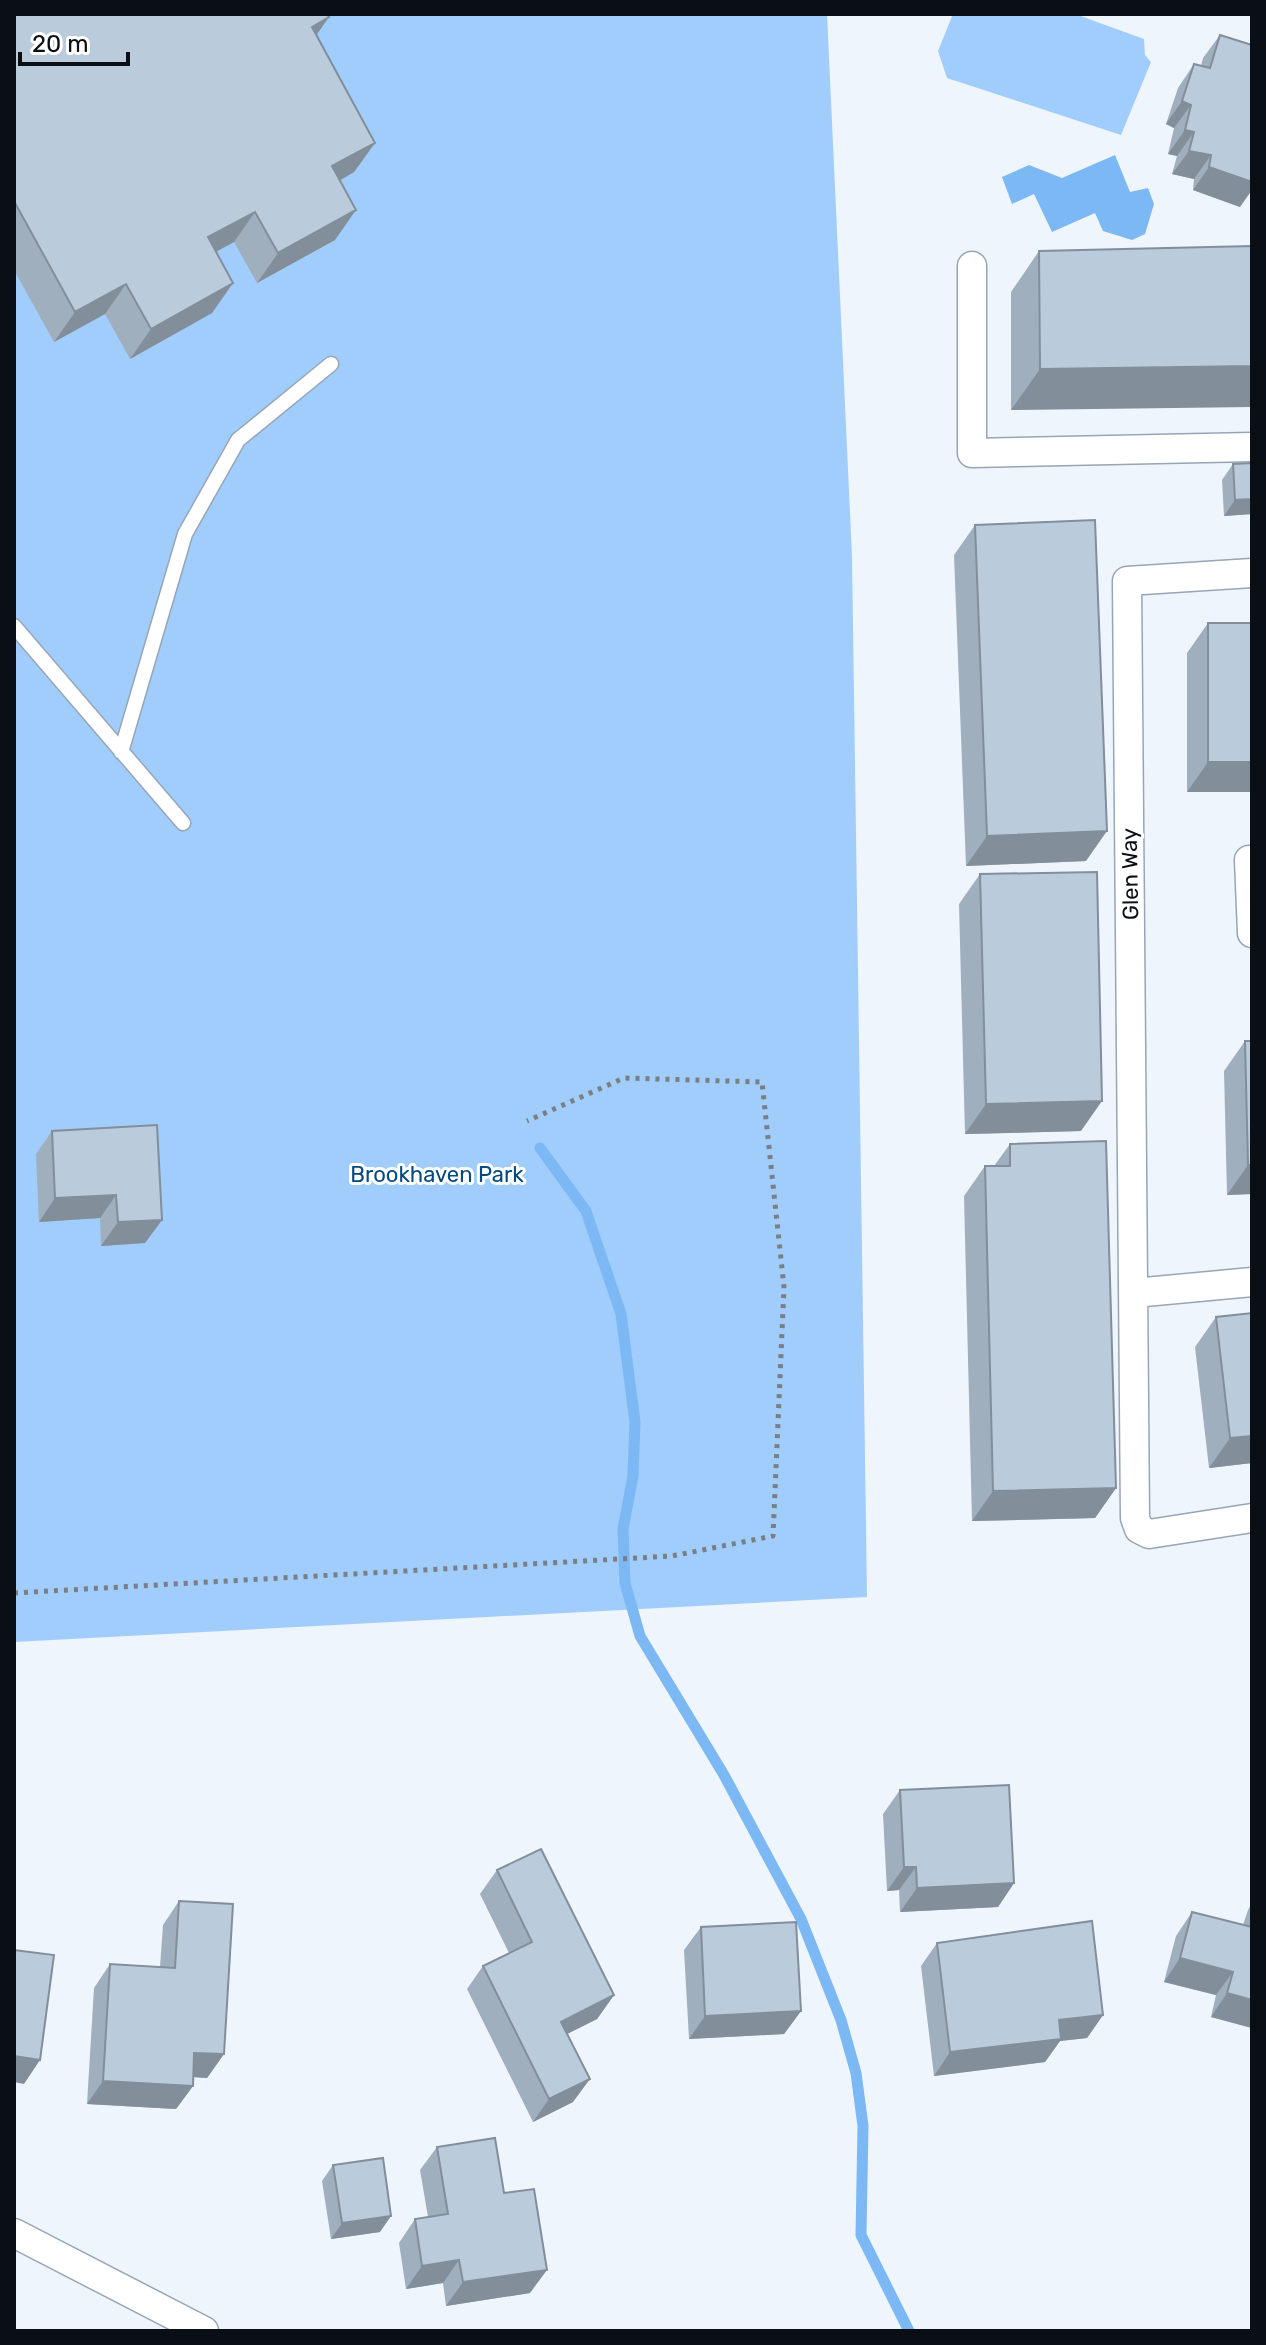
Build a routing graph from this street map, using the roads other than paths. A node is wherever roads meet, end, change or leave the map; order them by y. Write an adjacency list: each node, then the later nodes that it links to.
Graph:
1 (972, 266): 3 (street)
2 (331, 364): 6 (lane)
3 (1252, 447)
4 (1252, 573): 11 (street, Glen Way)
5 (14, 626): 6 (lane)
6 (121, 752): 7 (lane)
7 (183, 823)
8 (1252, 860): 9 (street)
9 (1252, 933)
10 (1252, 1282): 11 (street)
11 (1134, 1293): 12 (street, Glen Way)
12 (1252, 1518)
13 (14, 2233): 14 (street)
14 (204, 2331)

